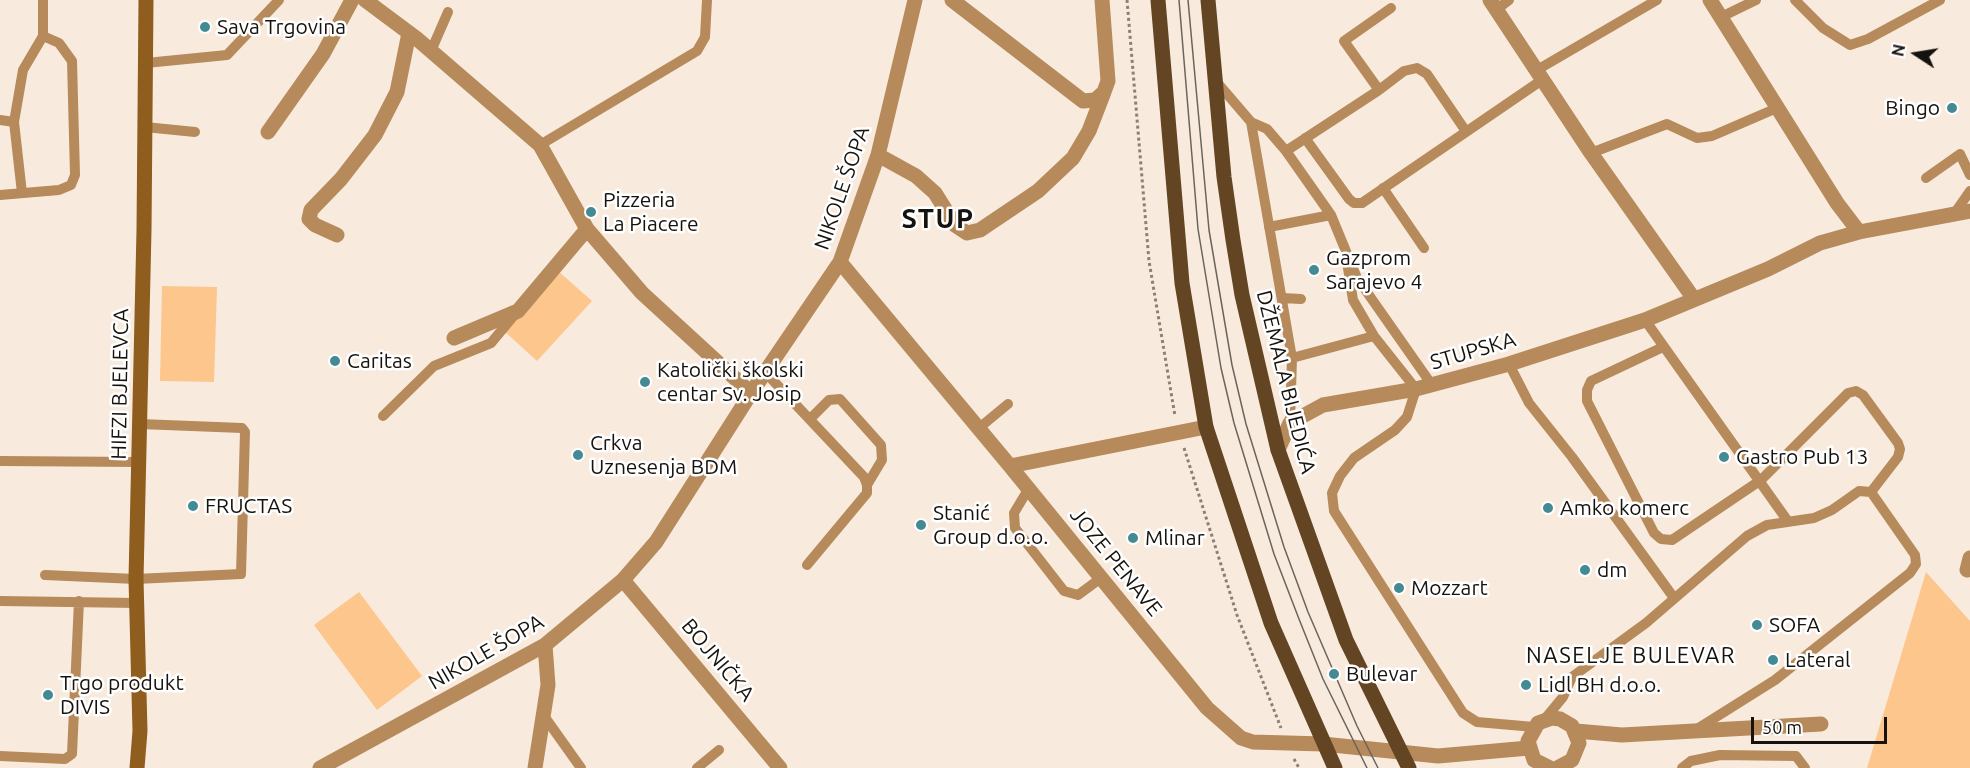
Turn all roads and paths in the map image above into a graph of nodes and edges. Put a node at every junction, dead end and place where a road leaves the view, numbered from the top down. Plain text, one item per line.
1 (44, 0) edge
2 (146, 0) edge
3 (279, 0) edge
4 (352, 0) edge
5 (365, 0) edge
6 (707, 0) edge
7 (915, 0) edge
8 (952, 0) edge
9 (1102, 0) edge
10 (1158, 0) edge
11 (1208, 0) edge
12 (1509, 0) edge
13 (1658, 0) edge
14 (1710, 0) edge
15 (1756, 0) edge
16 (1795, 0) edge
17 (1940, 0) edge
18 (1493, 5) edge
19 (1391, 8) dead end
20 (448, 12) dead end
21 (1719, 18) junction
22 (409, 33) junction
23 (43, 36) junction
24 (431, 51) junction
25 (146, 63) junction
26 (1539, 75) junction
27 (1214, 79) junction
28 (1379, 90) junction
29 (1104, 92) junction
30 (1777, 108) junction
31 (0, 120) edge
32 (14, 122) junction
33 (1251, 122) junction
34 (145, 127) junction
35 (1465, 130) junction
36 (195, 132) dead end
37 (268, 132) dead end
38 (1305, 138) junction
39 (540, 145) junction
40 (1286, 151) junction
41 (1965, 151) edge
42 (1591, 153) junction
43 (878, 155) junction
44 (1970, 175) edge
45 (1926, 178) dead end
46 (1383, 188) junction
47 (1970, 191) edge
48 (22, 193) junction
49 (0, 195) edge
50 (1970, 211) edge
51 (1954, 214) junction
52 (1331, 215) junction
53 (1269, 227) junction
54 (587, 229) junction
55 (1859, 231) junction
56 (337, 235) dead end
57 (1424, 248) dead end
58 (1345, 249) junction
59 (840, 262) junction
60 (1282, 298) junction
61 (1301, 299) dead end
62 (1341, 299) dead end
63 (1694, 299) junction
64 (1353, 300) junction
65 (518, 311) junction
66 (1645, 320) junction
67 (1374, 336) junction
68 (454, 338) dead end
69 (1663, 347) junction
70 (1292, 358) junction
71 (1509, 364) junction
72 (765, 372) junction
73 (1432, 385) junction
74 (1416, 389) junction
75 (751, 393) junction
76 (1008, 404) dead end
77 (383, 416) dead end
78 (810, 419) junction
79 (140, 423) junction
80 (1290, 423) junction
81 (979, 428) junction
82 (1206, 428) junction
83 (1278, 450) junction
84 (0, 461) edge
85 (139, 462) junction
86 (1010, 466) junction
87 (1761, 480) junction
88 (867, 485) junction
89 (1029, 488) junction
90 (1871, 492) junction
91 (1787, 520) junction
92 (807, 565) dead end
93 (45, 575) dead end
94 (1101, 578) junction
95 (136, 579) junction
96 (623, 580) junction
97 (1674, 598) junction
98 (0, 601) edge
99 (79, 602) junction
100 (136, 603) junction
101 (545, 645) junction
102 (1563, 697) junction
103 (544, 717) junction
104 (1539, 723) junction
105 (1821, 724) dead end
106 (1572, 727) junction
107 (1697, 729) junction
108 (1622, 735) junction
109 (1323, 744) junction
110 (1529, 748) junction
111 (719, 750) dead end
112 (1401, 754) junction
113 (0, 756) edge
114 (1559, 765) edge
115 (137, 768) edge
116 (320, 768) edge
117 (535, 768) edge
118 (581, 768) edge
119 (697, 768) edge
120 (780, 768) edge
121 (1335, 768) edge
122 (1409, 768) edge
123 (1682, 768) edge
124 (1805, 768) edge

1 - 23 lane
2 - 25 main road, HIFZI BJELEVCA
3 - 25 lane
4 - 37 street
5 - 22 street
6 - 39 lane
7 - 43 street, NIKOLE ŠOPA
8 - 29 street
9 - 29 street
10 - 82 main road
11 - 27 main road, DŽEMALA BIJEDIĆA
12 - 18 lane
13 - 26 lane
14 - 21 street
15 - 21 lane
16 - 17 lane
18 - 26 street
19 - 28 lane
20 - 24 lane
21 - 30 street
22 - 24 street
22 - 56 street
23 - 32 lane
23 - 48 lane
24 - 39 street
25 - 34 main road, HIFZI BJELEVCA
26 - 35 lane
26 - 42 street
27 - 33 lane
27 - 83 main road, DŽEMALA BIJEDIĆA
28 - 35 lane
28 - 38 lane
29 - 43 street
30 - 42 lane
30 - 55 street
31 - 32 lane
32 - 48 lane
33 - 40 lane
33 - 53 lane
34 - 36 lane
34 - 79 main road, HIFZI BJELEVCA
35 - 46 lane
38 - 40 lane
38 - 46 lane
39 - 54 street
40 - 52 lane
41 - 44 lane
41 - 45 lane
42 - 63 street
43 - 59 street, NIKOLE ŠOPA
46 - 57 lane
47 - 51 lane
48 - 49 lane
50 - 51 street, STUPSKA
51 - 55 street, STUPSKA
52 - 53 lane
52 - 58 lane
53 - 60 lane
54 - 65 street
54 - 75 street
55 - 63 street, STUPSKA
58 - 64 lane
58 - 73 lane
59 - 72 street, NIKOLE ŠOPA
59 - 81 street, JOZE PENAVE
60 - 61 lane
60 - 70 lane
62 - 64 lane
63 - 66 street, STUPSKA
64 - 67 lane
65 - 68 street
65 - 77 lane
66 - 69 lane
66 - 71 street, STUPSKA
67 - 70 lane
67 - 74 lane
69 - 87 lane
69 - 87 lane
70 - 80 lane
71 - 73 street, STUPSKA
71 - 97 lane
72 - 75 street, NIKOLE ŠOPA
72 - 78 lane
73 - 74 street, STUPSKA
74 - 80 street, STUPSKA
74 - 104 lane
75 - 96 street, NIKOLE ŠOPA
76 - 81 lane
78 - 88 lane
78 - 88 lane
79 - 85 main road, HIFZI BJELEVCA
79 - 95 lane
80 - 83 street
81 - 86 street, JOZE PENAVE
82 - 86 street
82 - 109 main road
83 - 112 main road, DŽEMALA BIJEDIĆA
84 - 85 lane
85 - 95 main road, HIFZI BJELEVCA
86 - 89 street, JOZE PENAVE
87 - 90 lane
87 - 91 lane
88 - 92 lane
89 - 94 street, JOZE PENAVE
89 - 94 lane
90 - 91 lane
90 - 107 lane
91 - 97 lane
93 - 95 lane
94 - 109 street, JOZE PENAVE
95 - 100 main road, HIFZI BJELEVCA
96 - 101 street, NIKOLE ŠOPA
96 - 120 street, BOJNIČKA
97 - 102 lane
98 - 99 lane
99 - 100 lane
99 - 113 lane
100 - 115 main road, HIFZI BJELEVCA
101 - 103 street
101 - 116 street, NIKOLE ŠOPA
102 - 104 lane
102 - 106 lane
103 - 117 street
103 - 118 lane
104 - 106 street
104 - 110 street
105 - 107 street
106 - 108 street
106 - 114 street
107 - 108 street
108 - 114 street
109 - 112 street
109 - 121 main road
110 - 112 street
110 - 114 street
111 - 119 lane
112 - 122 main road, DŽEMALA BIJEDIĆA
123 - 124 lane

